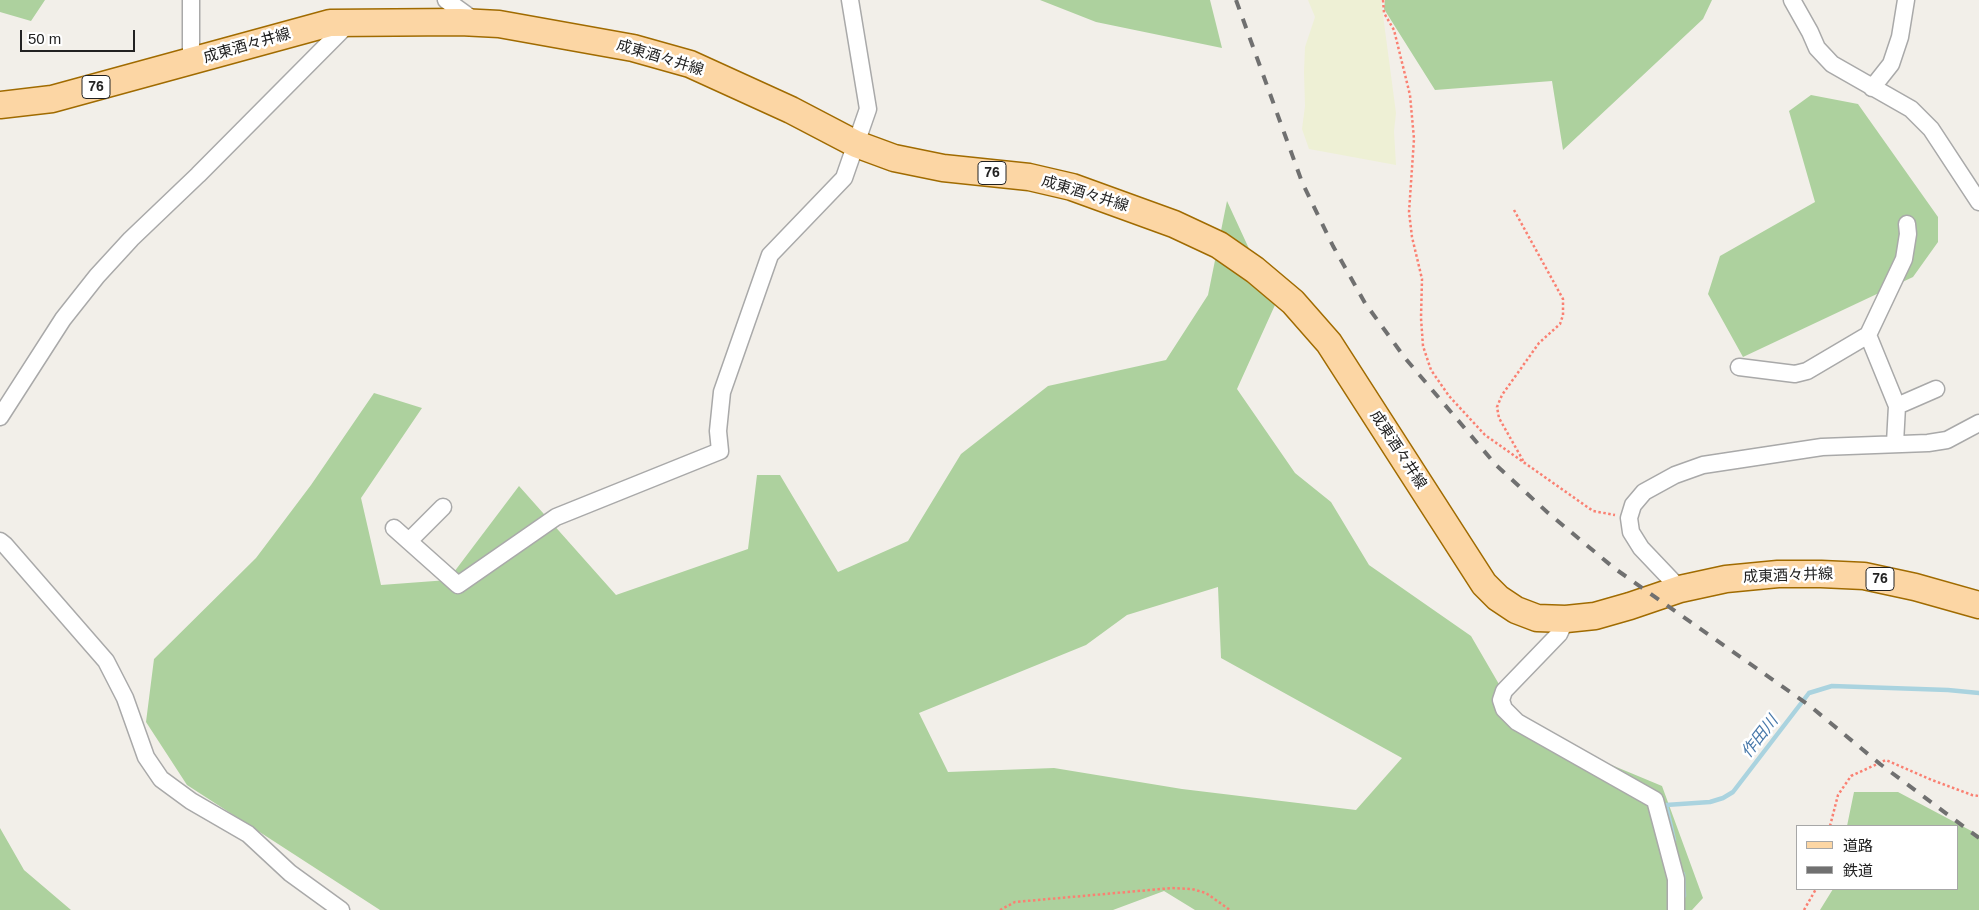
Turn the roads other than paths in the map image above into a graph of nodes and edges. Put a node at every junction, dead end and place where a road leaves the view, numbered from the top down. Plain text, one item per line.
1 (191, 0) edge
2 (446, 0) edge
3 (850, 0) edge
4 (1792, 0) edge
5 (1906, 0) edge
6 (350, 22) junction
7 (477, 23) junction
8 (191, 62) junction
9 (1872, 88) junction
10 (0, 105) edge
11 (856, 144) junction
12 (1979, 202) edge
13 (1906, 224) dead end
14 (1868, 335) junction
15 (1739, 367) dead end
16 (1936, 389) dead end
17 (1897, 406) junction
18 (0, 417) edge
19 (1979, 423) edge
20 (1895, 443) junction
21 (443, 507) dead end
22 (394, 528) dead end
23 (0, 541) edge
24 (409, 541) junction
25 (1680, 588) junction
26 (1979, 605) edge
27 (1566, 619) junction
28 (341, 910) edge
29 (1676, 910) edge

1 - 8 street
2 - 7 street
3 - 11 street
4 - 9 street
5 - 9 street
6 - 7 main road, 成東酒々井線 / 76
6 - 8 main road, 成東酒々井線 / 76
6 - 18 street
7 - 11 main road, 成東酒々井線 / 76
8 - 10 main road, 成東酒々井線 / 76
9 - 12 street
11 - 24 street
11 - 27 main road, 成東酒々井線 / 76
13 - 14 street
14 - 15 street
14 - 17 street
16 - 17 street
17 - 20 street
19 - 20 street
20 - 25 street
21 - 24 street
22 - 24 street
23 - 28 street
25 - 26 main road, 成東酒々井線 / 76
25 - 27 main road, 成東酒々井線 / 76
27 - 29 street

